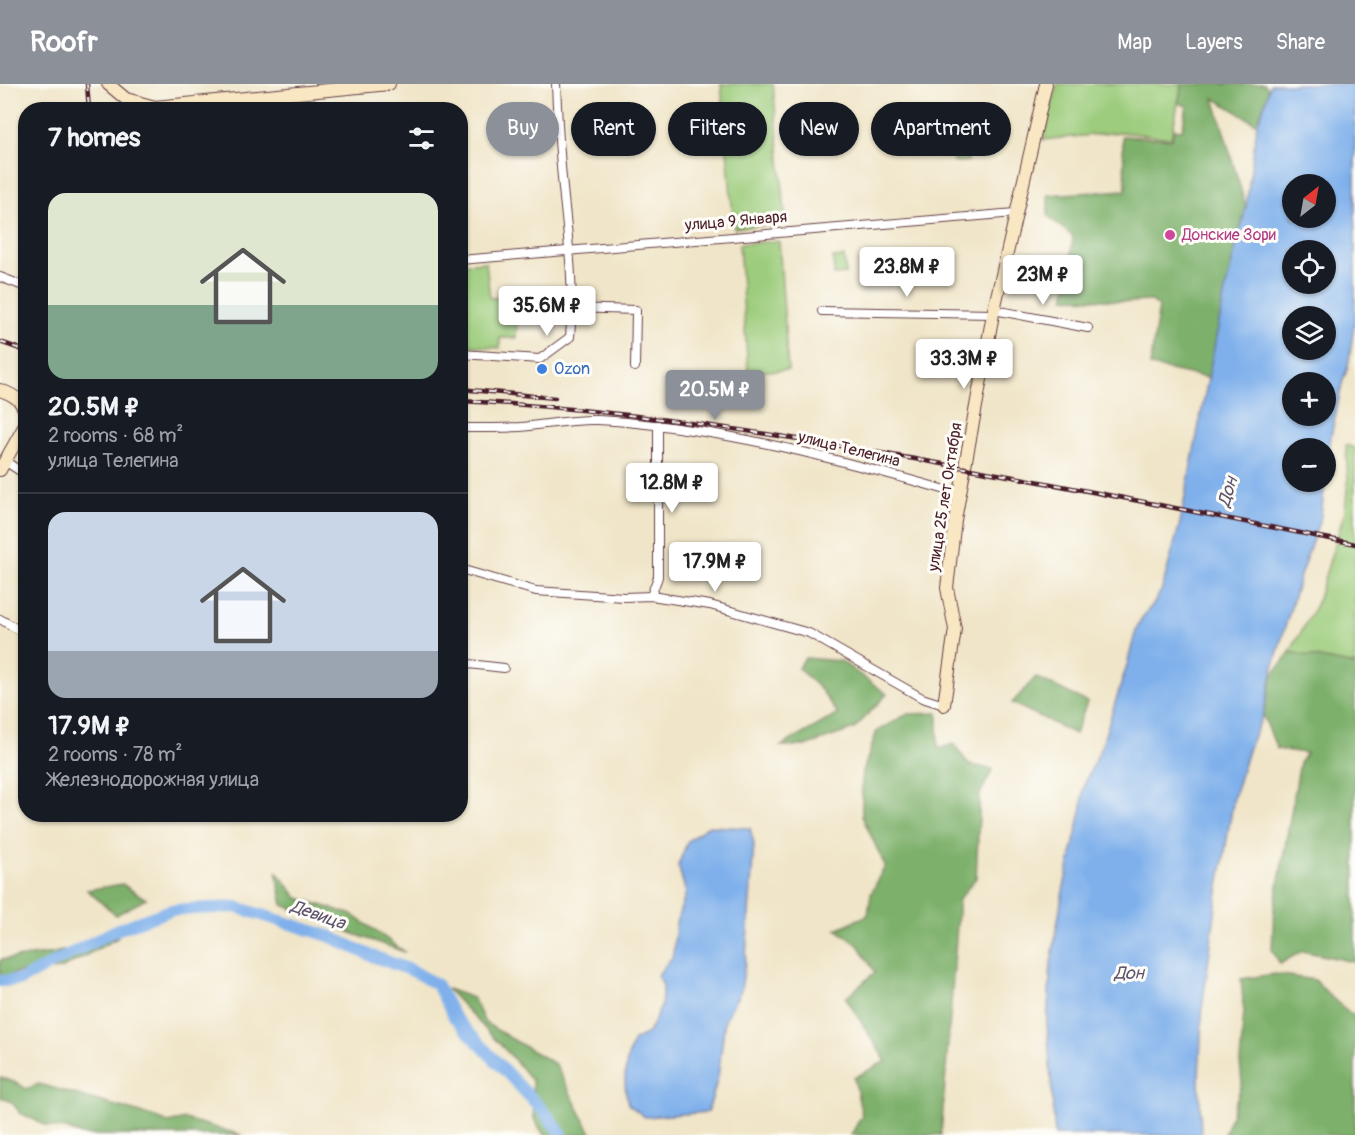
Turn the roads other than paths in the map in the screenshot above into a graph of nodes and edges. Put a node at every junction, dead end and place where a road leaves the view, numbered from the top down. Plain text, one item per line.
1 (108, 84) edge
2 (389, 84) edge
3 (556, 84) edge
4 (1046, 84) edge
5 (136, 102) edge
6 (205, 102) edge
7 (1014, 213) junction
8 (570, 252) junction
9 (468, 259) edge
10 (0, 277) edge
11 (18, 284) edge
12 (572, 308) junction
13 (822, 311) dead end
14 (993, 312) junction
15 (1088, 327) dead end
16 (468, 354) edge
17 (635, 367) dead end
18 (0, 390) edge
19 (18, 400) edge
20 (658, 425) junction
21 (468, 428) edge
22 (18, 438) edge
23 (2, 466) edge
24 (18, 472) edge
25 (960, 494) junction
26 (468, 571) edge
27 (651, 596) junction
28 (0, 619) edge
29 (18, 629) edge
30 (468, 664) edge
31 (504, 668) dead end
32 (944, 705) joint

1 - 5 street
2 - 6 street
3 - 8 street
4 - 7 street, улица 25 лет Октября
7 - 8 street, улица 9 Января
7 - 14 street, улица 25 лет Октября
8 - 9 street, улица 9 Января
8 - 12 street
10 - 11 street
12 - 16 street
12 - 17 street
13 - 14 street
14 - 15 street
14 - 25 street, улица 25 лет Октября
18 - 19 street
20 - 21 street, улица Телегина
20 - 25 street, улица Телегина
20 - 27 street
22 - 23 street
23 - 24 street
25 - 32 street, улица 25 лет Октября
26 - 27 street
27 - 32 street
28 - 29 street
30 - 31 street

